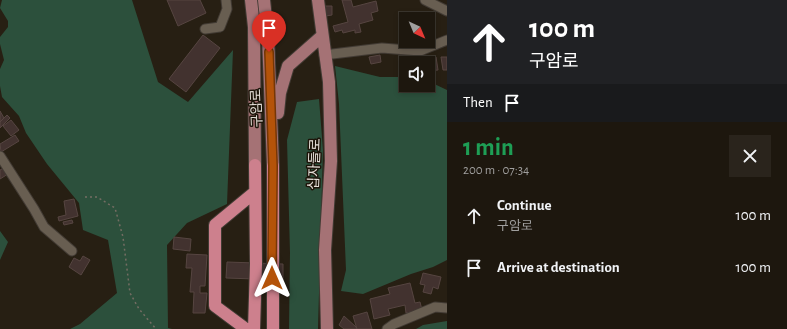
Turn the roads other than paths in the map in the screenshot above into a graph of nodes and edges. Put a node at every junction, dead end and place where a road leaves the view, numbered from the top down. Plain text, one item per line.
1 (226, 0) edge
2 (251, 0) edge
3 (264, 0) edge
4 (318, 0) edge
5 (425, 0) edge
6 (447, 11) edge
7 (205, 29) dead end
8 (322, 36) junction
9 (447, 40) edge
10 (324, 55) junction
11 (0, 156) edge
12 (254, 165) joint
13 (273, 166) junction
14 (255, 192) junction
15 (72, 251) dead end
16 (447, 308) edge
17 (246, 329) edge
18 (254, 329) edge
19 (273, 329) edge
20 (327, 329) edge
21 (387, 329) edge

1 - 7 street
2 - 12 main road, 구암로
3 - 13 main road, 구암로
4 - 8 main road, 십자들로
5 - 6 street
8 - 10 main road, 십자들로
8 - 13 main road
9 - 10 street
10 - 20 main road, 십자들로
11 - 15 street
12 - 14 highway
13 - 19 highway
14 - 17 highway
14 - 18 highway
16 - 21 street

